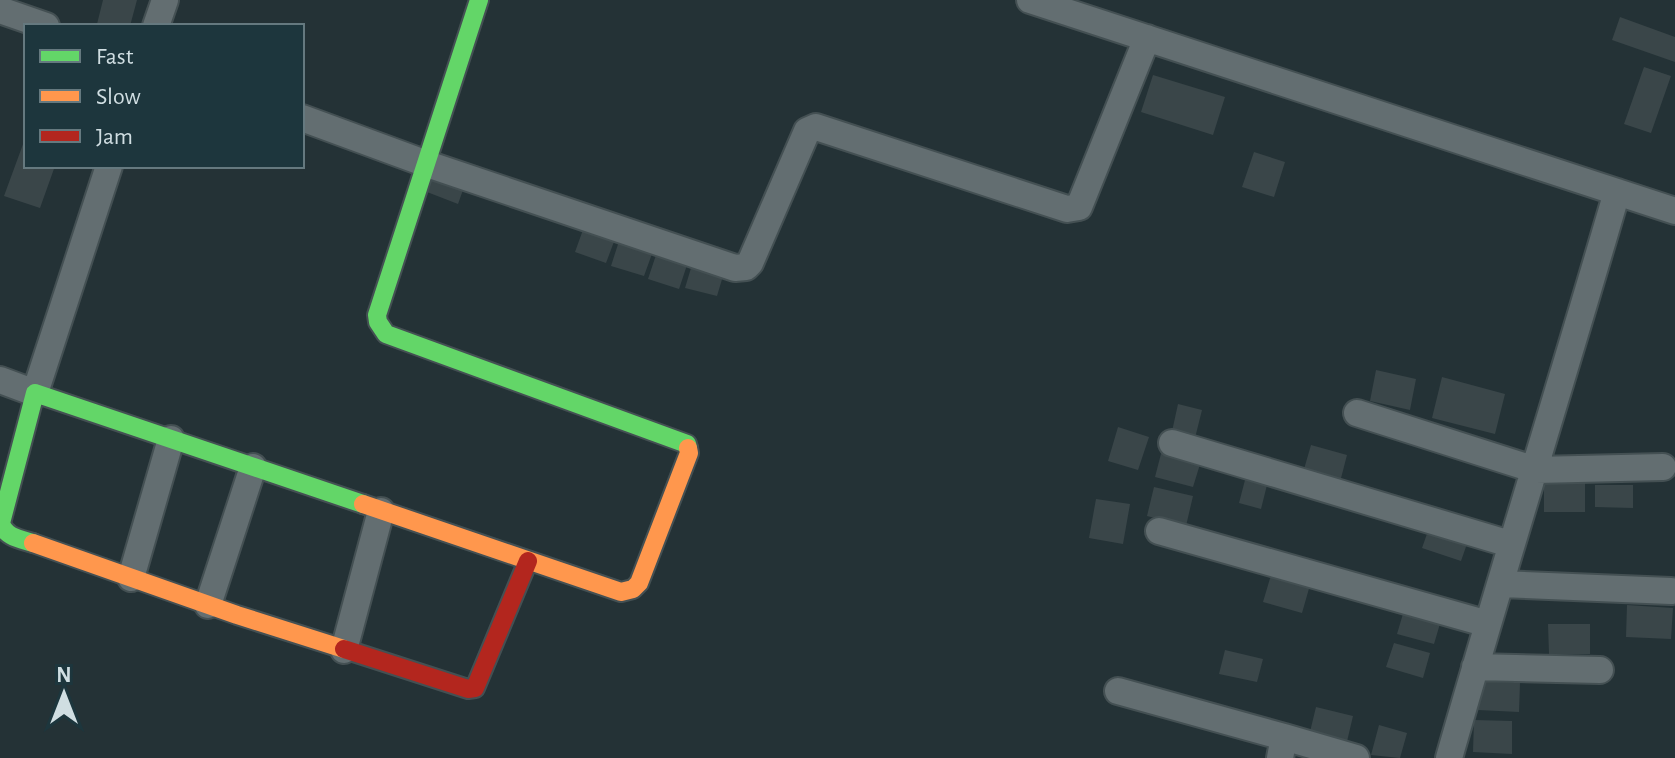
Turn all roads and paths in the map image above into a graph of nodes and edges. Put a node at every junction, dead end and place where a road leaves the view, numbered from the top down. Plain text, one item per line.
1 (165, 0) edge
2 (479, 0) edge
3 (1030, 0) edge
4 (0, 10) edge
5 (40, 24) edge
6 (157, 24) edge
7 (1147, 38) junction
8 (304, 119) edge
9 (427, 164) junction
10 (108, 168) edge
11 (1617, 192) junction
12 (1675, 211) edge
13 (0, 380) edge
14 (35, 393) junction
15 (1357, 413) dead end
16 (171, 439) junction
17 (1172, 443) dead end
18 (253, 467) junction
19 (1663, 467) dead end
20 (1536, 470) junction
21 (381, 511) junction
22 (1159, 531) dead end
23 (1510, 544) junction
24 (528, 561) junction
25 (131, 578) junction
26 (1501, 584) junction
27 (1671, 591) dead end
28 (208, 605) junction
29 (1488, 624) junction
30 (344, 650) junction
31 (1475, 667) junction
32 (1600, 670) dead end
33 (1118, 691) dead end
34 (1282, 748) edge
35 (1356, 758) edge
36 (1449, 758) edge

1 - 6 street
2 - 9 street
3 - 7 street
4 - 5 street
7 - 9 street
7 - 11 street
8 - 9 street
9 - 24 street
10 - 14 street
11 - 12 street
11 - 20 street
13 - 14 street
14 - 16 street
14 - 25 street
15 - 20 street
16 - 18 street
16 - 25 street
17 - 23 street
18 - 21 street
18 - 28 street
19 - 20 street
20 - 23 street
21 - 24 street
21 - 30 street
22 - 29 street
23 - 26 street
24 - 30 street
25 - 28 street
26 - 27 street
26 - 29 street
28 - 30 street
29 - 31 street
31 - 32 street
31 - 36 street
33 - 34 street
34 - 35 street

